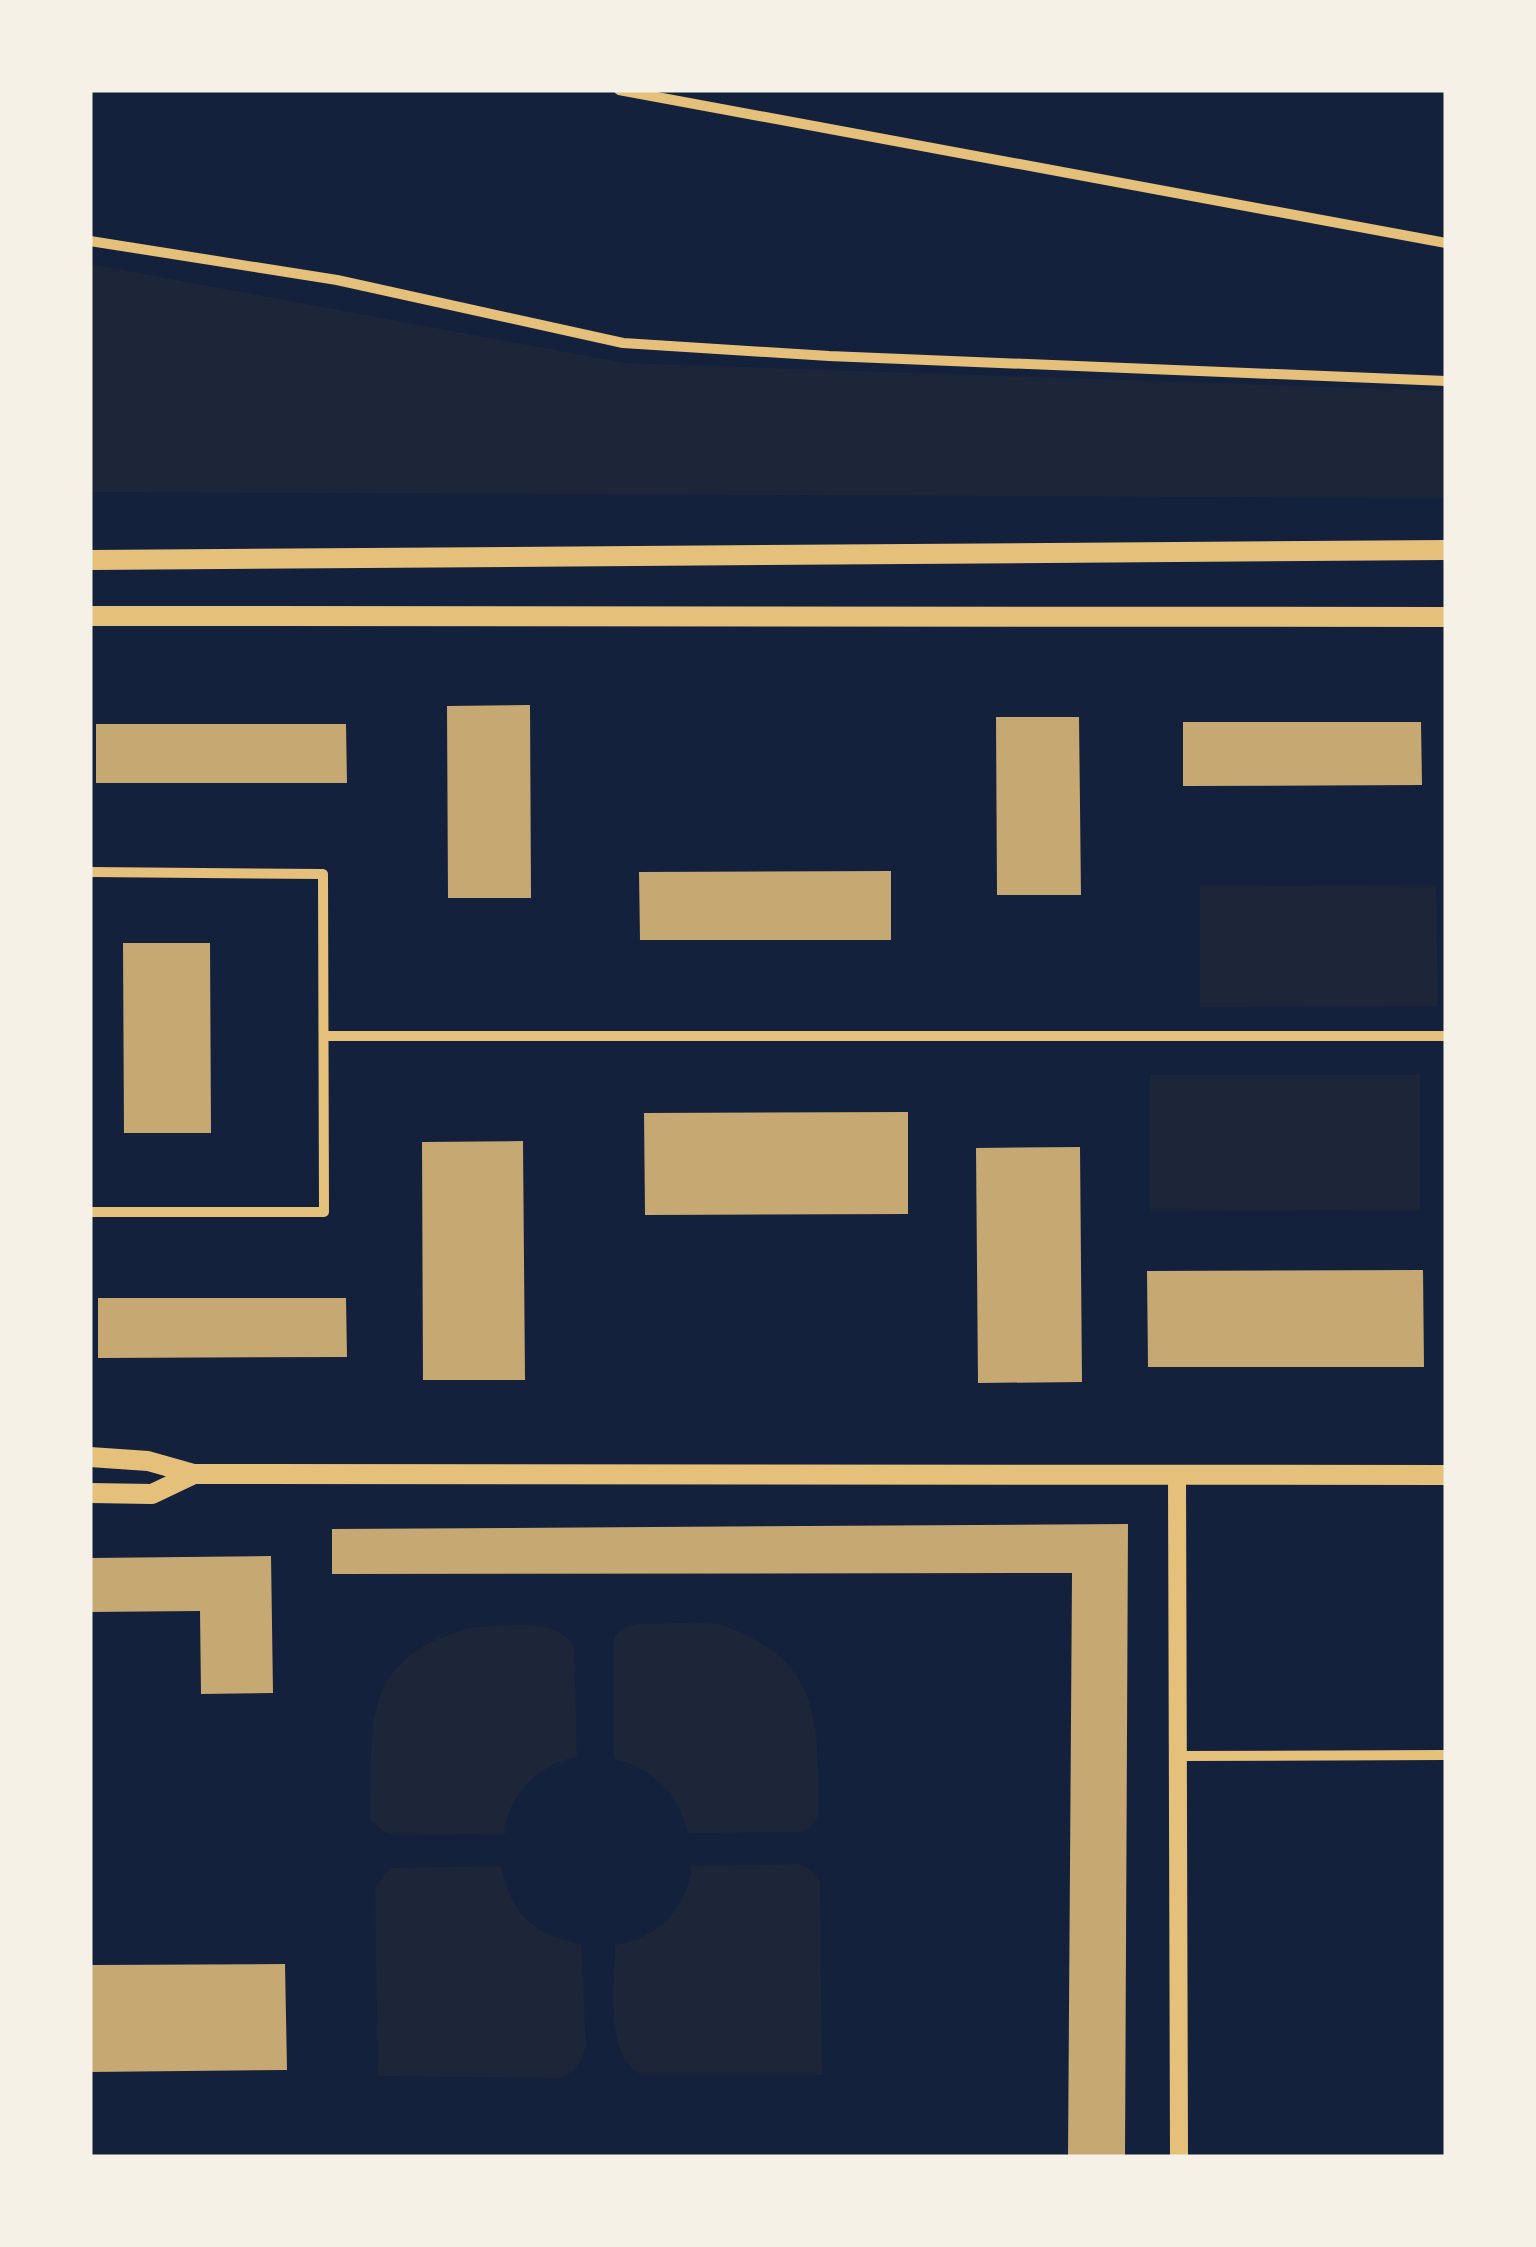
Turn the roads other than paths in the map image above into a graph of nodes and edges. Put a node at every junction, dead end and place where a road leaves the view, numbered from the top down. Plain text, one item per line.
1 (619, 90) edge
2 (90, 241) edge
3 (1446, 243) edge
4 (1446, 381) edge
5 (1446, 550) edge
6 (90, 560) edge
7 (90, 616) edge
8 (1446, 617) edge
9 (90, 872) edge
10 (324, 1036) junction
11 (1446, 1036) edge
12 (90, 1212) edge
13 (90, 1457) edge
14 (194, 1474) junction
15 (1177, 1475) junction
16 (1446, 1476) edge
17 (90, 1493) edge
18 (1446, 1755) edge
19 (1178, 1756) junction
20 (1179, 2157) edge

1 - 3 street
2 - 4 street
5 - 6 main road
7 - 8 main road
9 - 10 street
10 - 11 street
10 - 12 street
13 - 14 main road
14 - 15 main road
14 - 17 main road
15 - 16 main road
15 - 19 street
18 - 19 street
19 - 20 street

